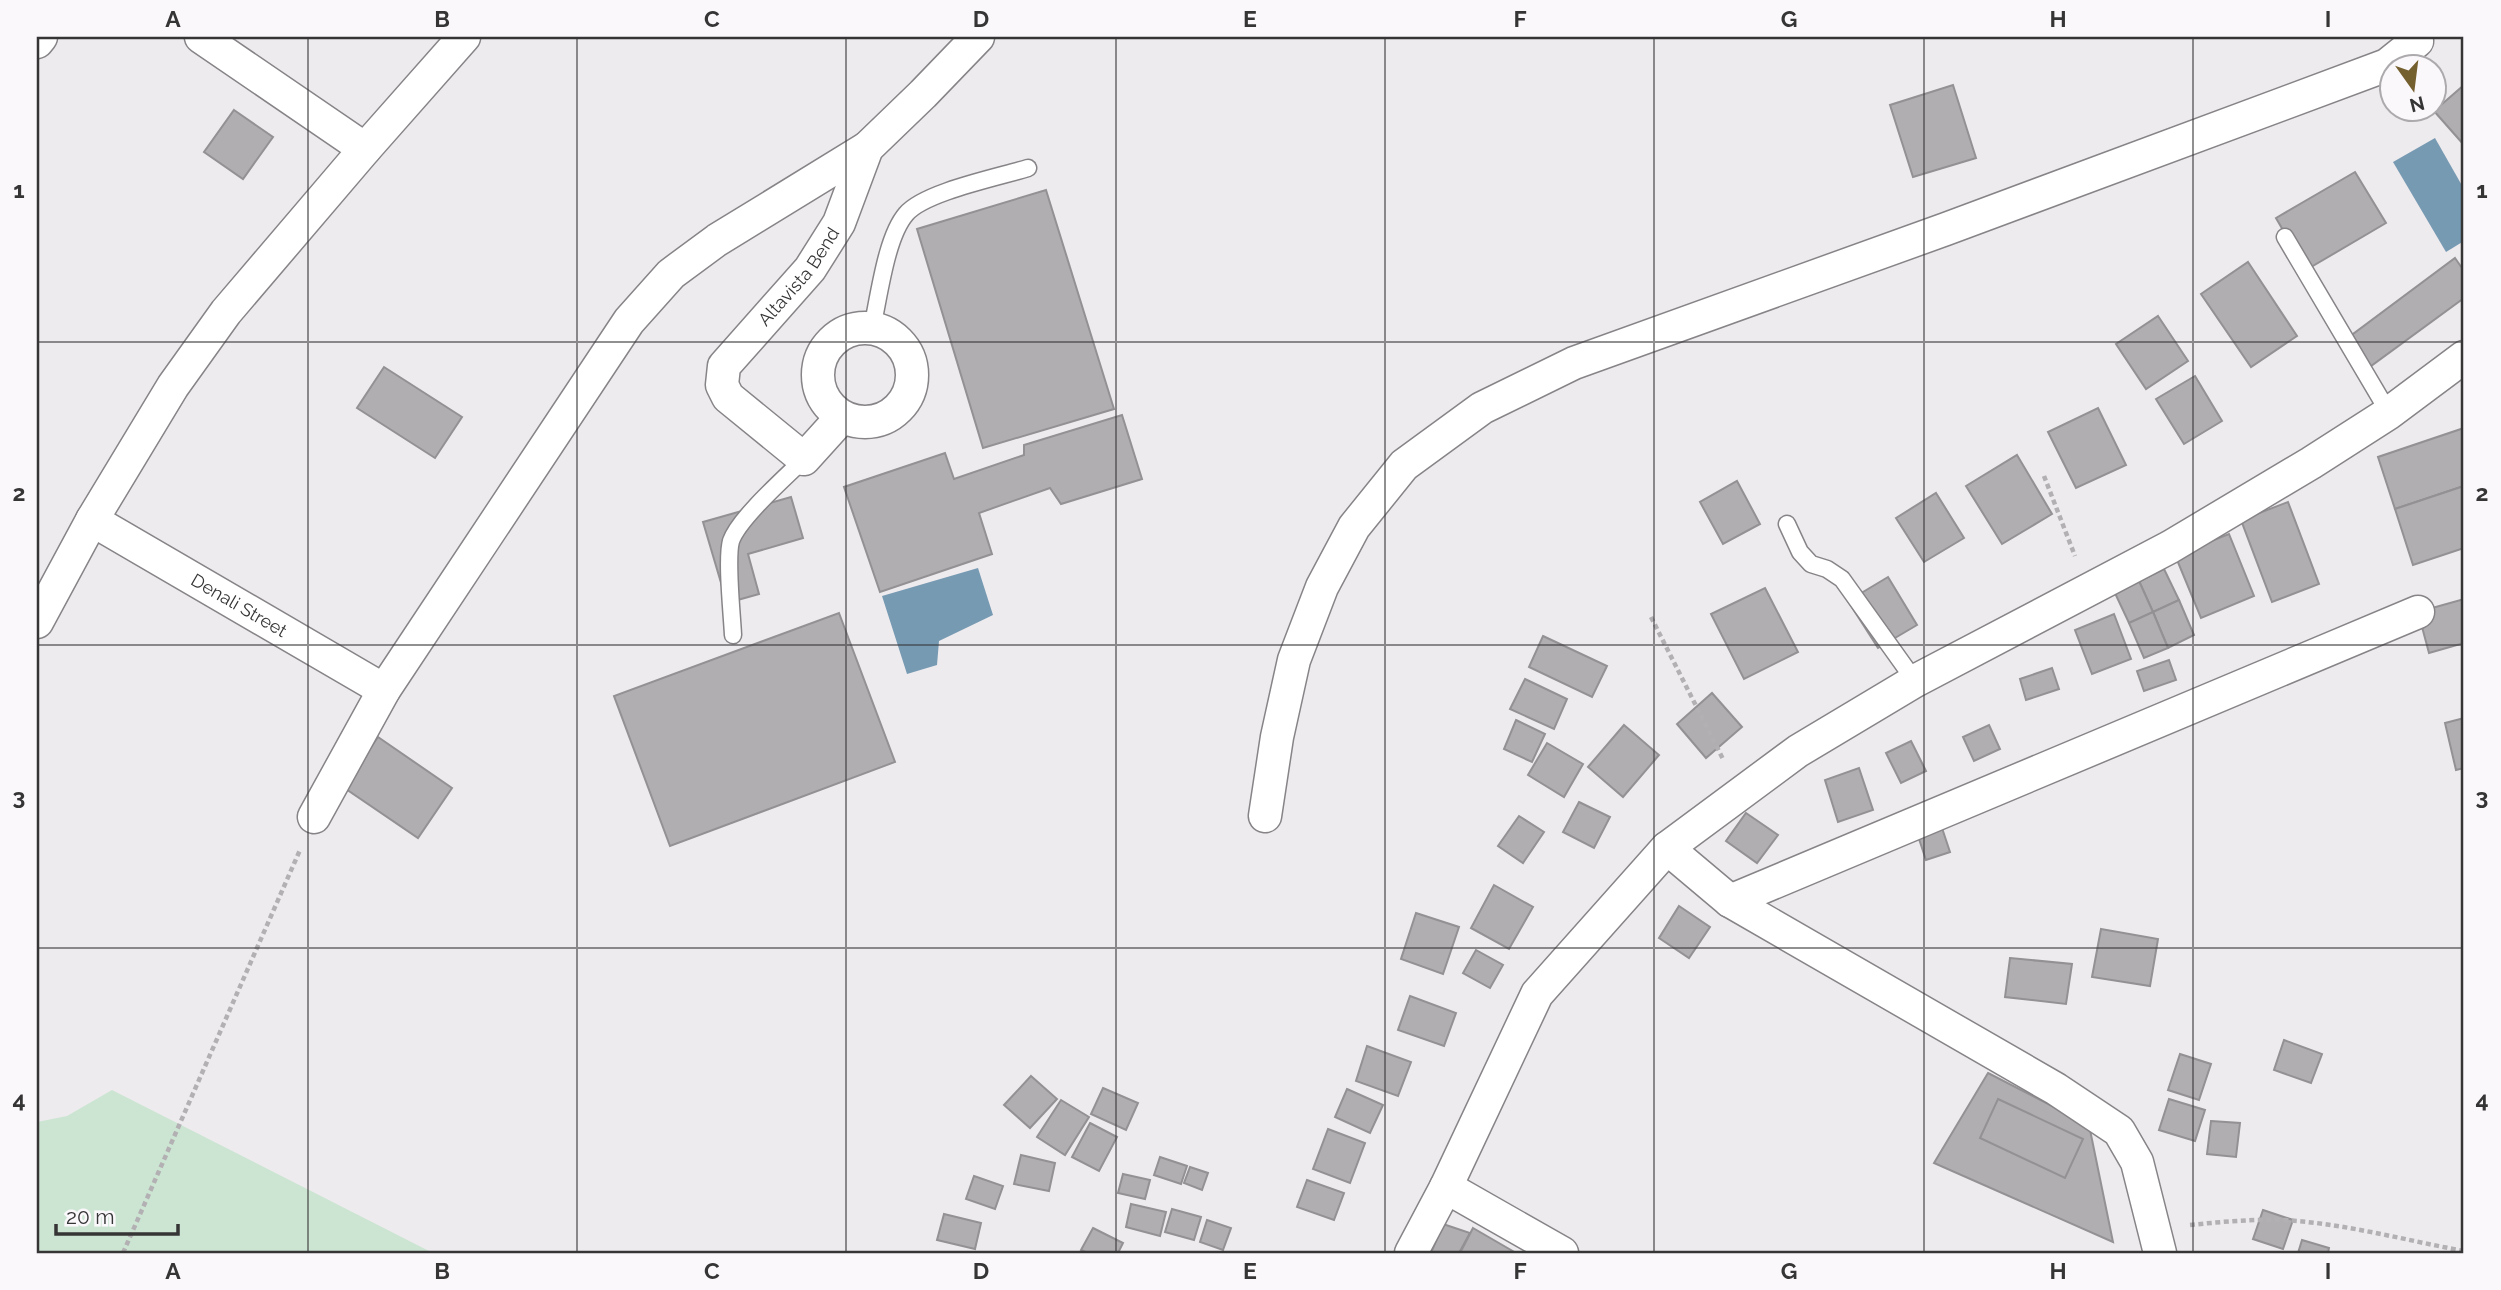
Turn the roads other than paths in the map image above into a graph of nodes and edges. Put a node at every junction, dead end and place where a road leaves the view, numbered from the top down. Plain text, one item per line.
1 (41, 37) edge
2 (201, 37) edge
3 (464, 37) edge
4 (978, 37) edge
5 (2416, 37) edge
6 (37, 42) edge
7 (867, 148) junction
8 (365, 149) junction
9 (1028, 168) dead end
10 (2285, 237) dead end
11 (872, 328) junction
12 (2464, 357) edge
13 (2389, 412) junction
14 (842, 417) junction
15 (804, 459) junction
16 (92, 520) junction
17 (1787, 524) dead end
18 (2418, 612) dead end
19 (37, 622) edge
20 (733, 635) dead end
21 (1915, 681) junction
22 (384, 690) junction
23 (1265, 816) dead end
24 (314, 817) road end
25 (1667, 848) junction
26 (1730, 901) junction
27 (1446, 1187) junction
28 (2157, 1241) edge
29 (1411, 1253) edge
30 (1562, 1253) edge

1 - 6 street
2 - 8 street
3 - 8 street
4 - 7 street, Altavista Bend
5 - 23 street
7 - 15 street, Altavista Bend
7 - 22 street
8 - 16 street
9 - 11 lane
10 - 13 lane
11 - 14 street
11 - 14 street
12 - 13 street
13 - 21 street
14 - 15 street
15 - 20 lane
16 - 19 street
16 - 22 street, Denali Street
17 - 21 lane
18 - 26 street
21 - 25 street
22 - 24 street
25 - 26 street
25 - 27 street
26 - 28 street
27 - 29 street
27 - 30 street

